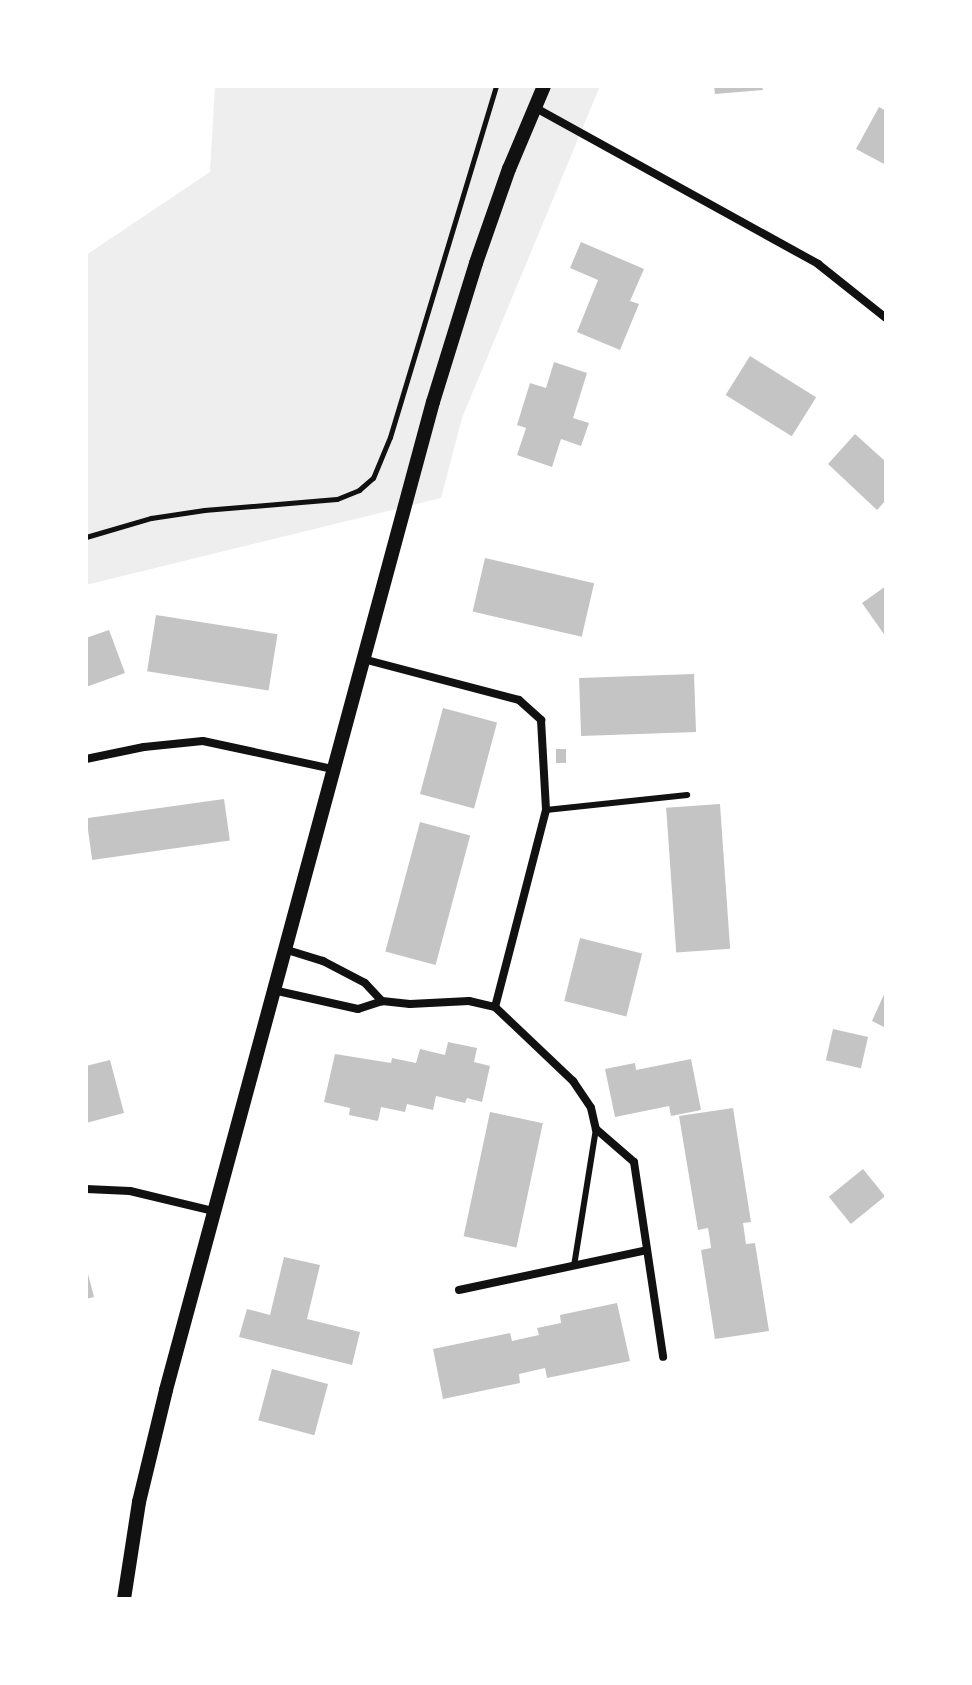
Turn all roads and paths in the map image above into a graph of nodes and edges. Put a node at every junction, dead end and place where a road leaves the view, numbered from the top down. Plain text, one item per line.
1 (496, 86) edge
2 (544, 86) edge
3 (534, 107) junction
4 (886, 318) edge
5 (86, 537) edge
6 (363, 659) junction
7 (86, 759) edge
8 (333, 769) junction
9 (687, 795) dead end
10 (546, 810) junction
11 (284, 949) junction
12 (273, 990) junction
13 (382, 1001) junction
14 (495, 1007) junction
15 (596, 1129) junction
16 (86, 1189) edge
17 (213, 1211) junction
18 (647, 1250) junction
19 (574, 1266) junction
20 (459, 1290) dead end
21 (663, 1357) dead end
22 (124, 1599) edge

1 - 5 path
2 - 3 street
3 - 4 street
3 - 6 street
6 - 8 street
6 - 10 street
7 - 8 street
8 - 11 street
9 - 10 lane
10 - 14 street
11 - 12 street
11 - 13 street
12 - 13 street
12 - 17 street
13 - 14 street
14 - 15 street
15 - 18 street
15 - 19 lane
16 - 17 street
17 - 22 street
18 - 19 street
18 - 21 street
19 - 20 street

